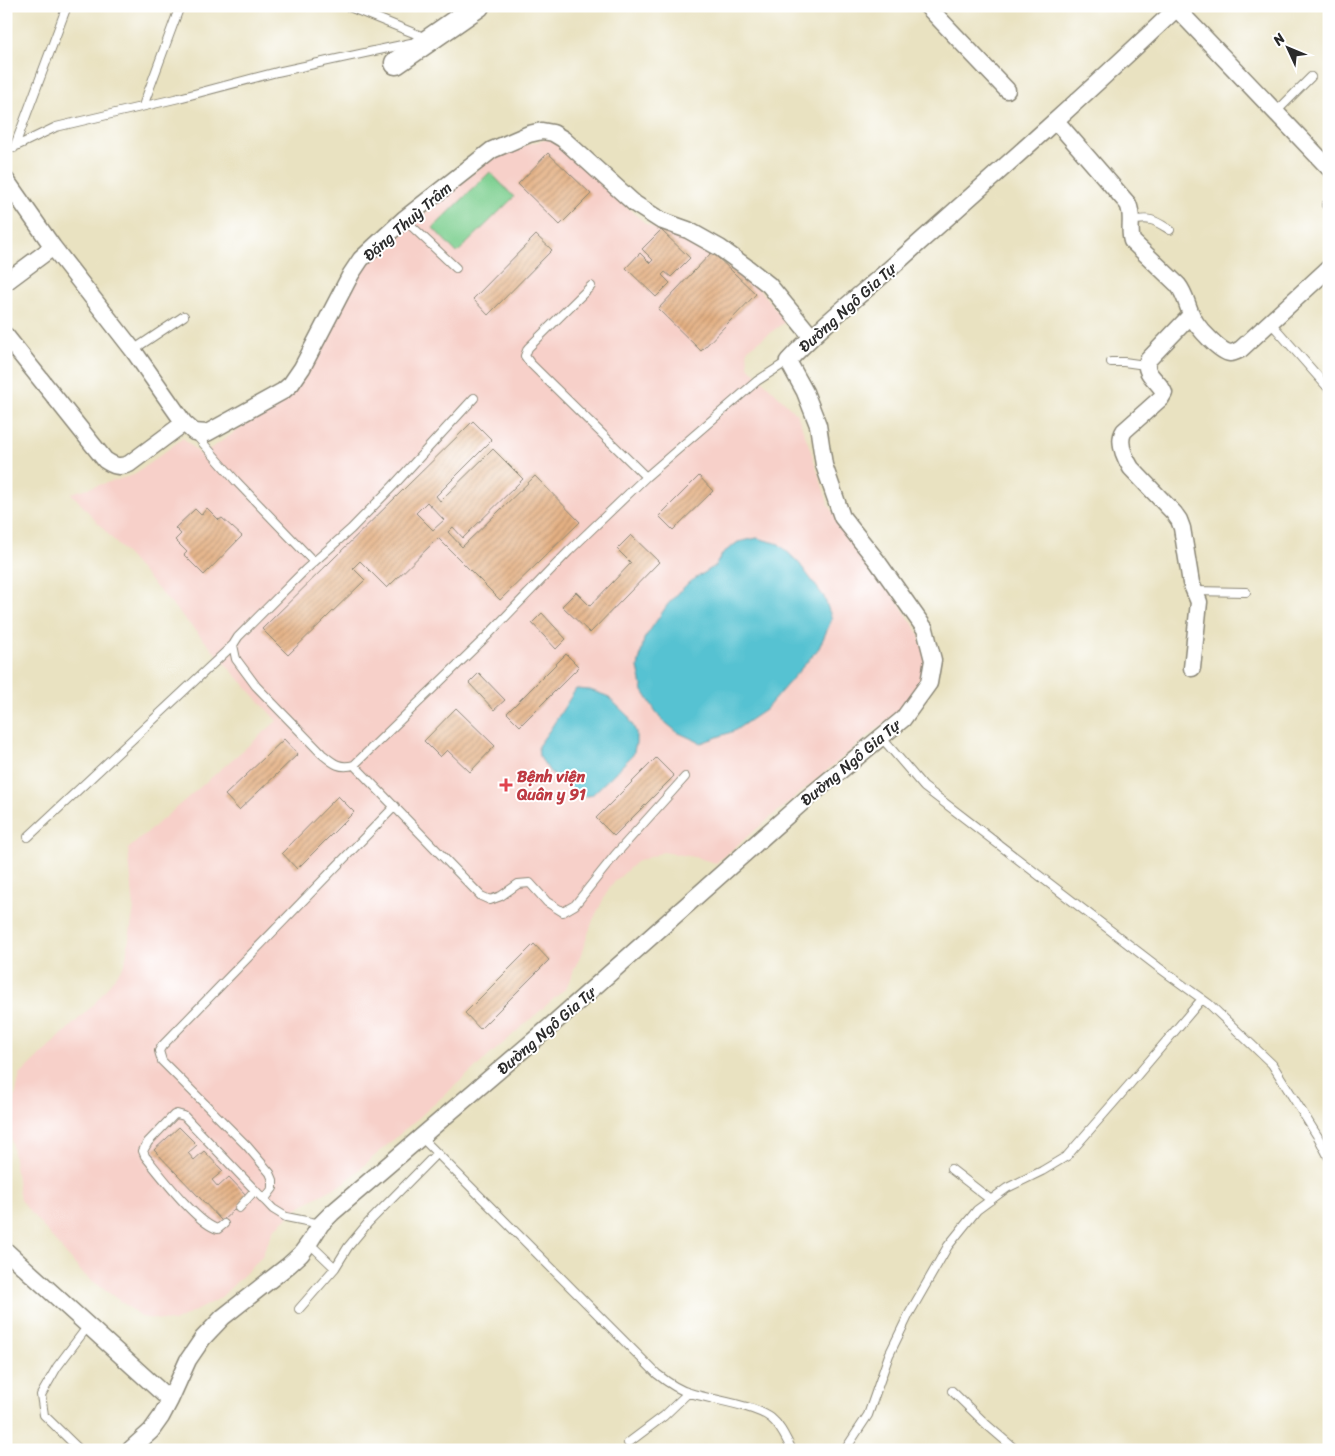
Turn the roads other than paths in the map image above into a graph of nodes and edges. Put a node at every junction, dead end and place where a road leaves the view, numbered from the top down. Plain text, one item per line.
1 (67, 6) edge
2 (180, 6) edge
3 (347, 6) edge
4 (478, 6) edge
5 (928, 6) edge
6 (1178, 8) edge
7 (430, 39) junction
8 (396, 63) dead end
9 (1311, 77) dead end
10 (1007, 90) dead end
11 (143, 106) junction
12 (1276, 112) junction
13 (1056, 121) junction
14 (10, 149) edge
15 (1329, 168) edge
16 (6, 180) edge
17 (404, 219) junction
18 (1131, 221) junction
19 (1170, 230) dead end
20 (53, 247) junction
21 (456, 268) dead end
22 (1329, 268) edge
23 (6, 282) edge
24 (591, 286) dead end
25 (184, 316) dead end
26 (1191, 316) junction
27 (1270, 322) junction
28 (6, 336) edge
29 (811, 336) junction
30 (133, 350) junction
31 (788, 361) junction
32 (1111, 362) dead end
33 (1146, 365) junction
34 (1329, 390) edge
35 (474, 398) dead end
36 (189, 428) junction
37 (646, 477) junction
38 (314, 562) junction
39 (1194, 591) junction
40 (1246, 592) dead end
41 (233, 646) junction
42 (1192, 668) dead end
43 (881, 737) junction
44 (354, 765) junction
45 (685, 777) dead end
46 (395, 806) junction
47 (28, 837) dead end
48 (1202, 999) junction
49 (421, 1138) junction
50 (437, 1153) junction
51 (1329, 1158) edge
52 (951, 1169) dead end
53 (255, 1190) junction
54 (264, 1200) junction
55 (991, 1200) junction
56 (239, 1208) dead end
57 (224, 1224) dead end
58 (321, 1224) junction
59 (309, 1243) junction
60 (6, 1251) edge
61 (335, 1268) junction
62 (300, 1309) dead end
63 (88, 1326) junction
64 (952, 1392) dead end
65 (688, 1393) junction
66 (170, 1400) junction
67 (628, 1443) dead end
68 (80, 1450) edge
69 (130, 1450) edge
70 (792, 1450) edge
71 (845, 1450) edge
72 (1016, 1450) edge

1 - 14 lane
2 - 11 lane
3 - 7 lane
4 - 7 street
5 - 10 street
6 - 12 street
6 - 13 street, Đường Ngô Gia Tự
7 - 8 street
7 - 11 lane
9 - 12 lane
11 - 14 lane
12 - 15 street
13 - 18 street
13 - 29 street, Đường Ngô Gia Tự
16 - 20 street
17 - 21 lane
17 - 29 street, Đặng Thuỳ Trâm
17 - 36 street, Đặng Thuỳ Trâm
18 - 19 lane
18 - 26 street
20 - 23 street
20 - 30 street
22 - 27 street
24 - 37 lane
25 - 30 lane
26 - 27 street
26 - 33 street
27 - 34 lane
28 - 36 street
29 - 31 street, Đường Ngô Gia Tự
30 - 36 street
31 - 37 lane
31 - 43 street, Đường Ngô Gia Tự
32 - 33 lane
33 - 39 street
35 - 38 lane
36 - 38 lane
37 - 44 lane
38 - 41 lane
39 - 40 lane
39 - 42 street
41 - 44 lane
41 - 47 lane
43 - 48 lane
43 - 49 street, Đường Ngô Gia Tự
44 - 46 lane
45 - 46 lane
46 - 54 lane
48 - 51 lane
48 - 55 lane
49 - 50 lane
49 - 58 street, Đường Ngô Gia Tự
50 - 61 lane
50 - 65 lane
52 - 55 lane
53 - 54 lane
53 - 56 lane
53 - 57 lane
54 - 58 lane
55 - 71 lane
58 - 59 street, Đường Ngô Gia Tự
59 - 61 lane
59 - 66 street, Đường Ngô Gia Tự
60 - 63 street
61 - 62 lane
63 - 66 street
63 - 68 lane
64 - 72 lane
65 - 67 lane
65 - 70 lane
66 - 69 street, Đường Ngô Gia Tự

